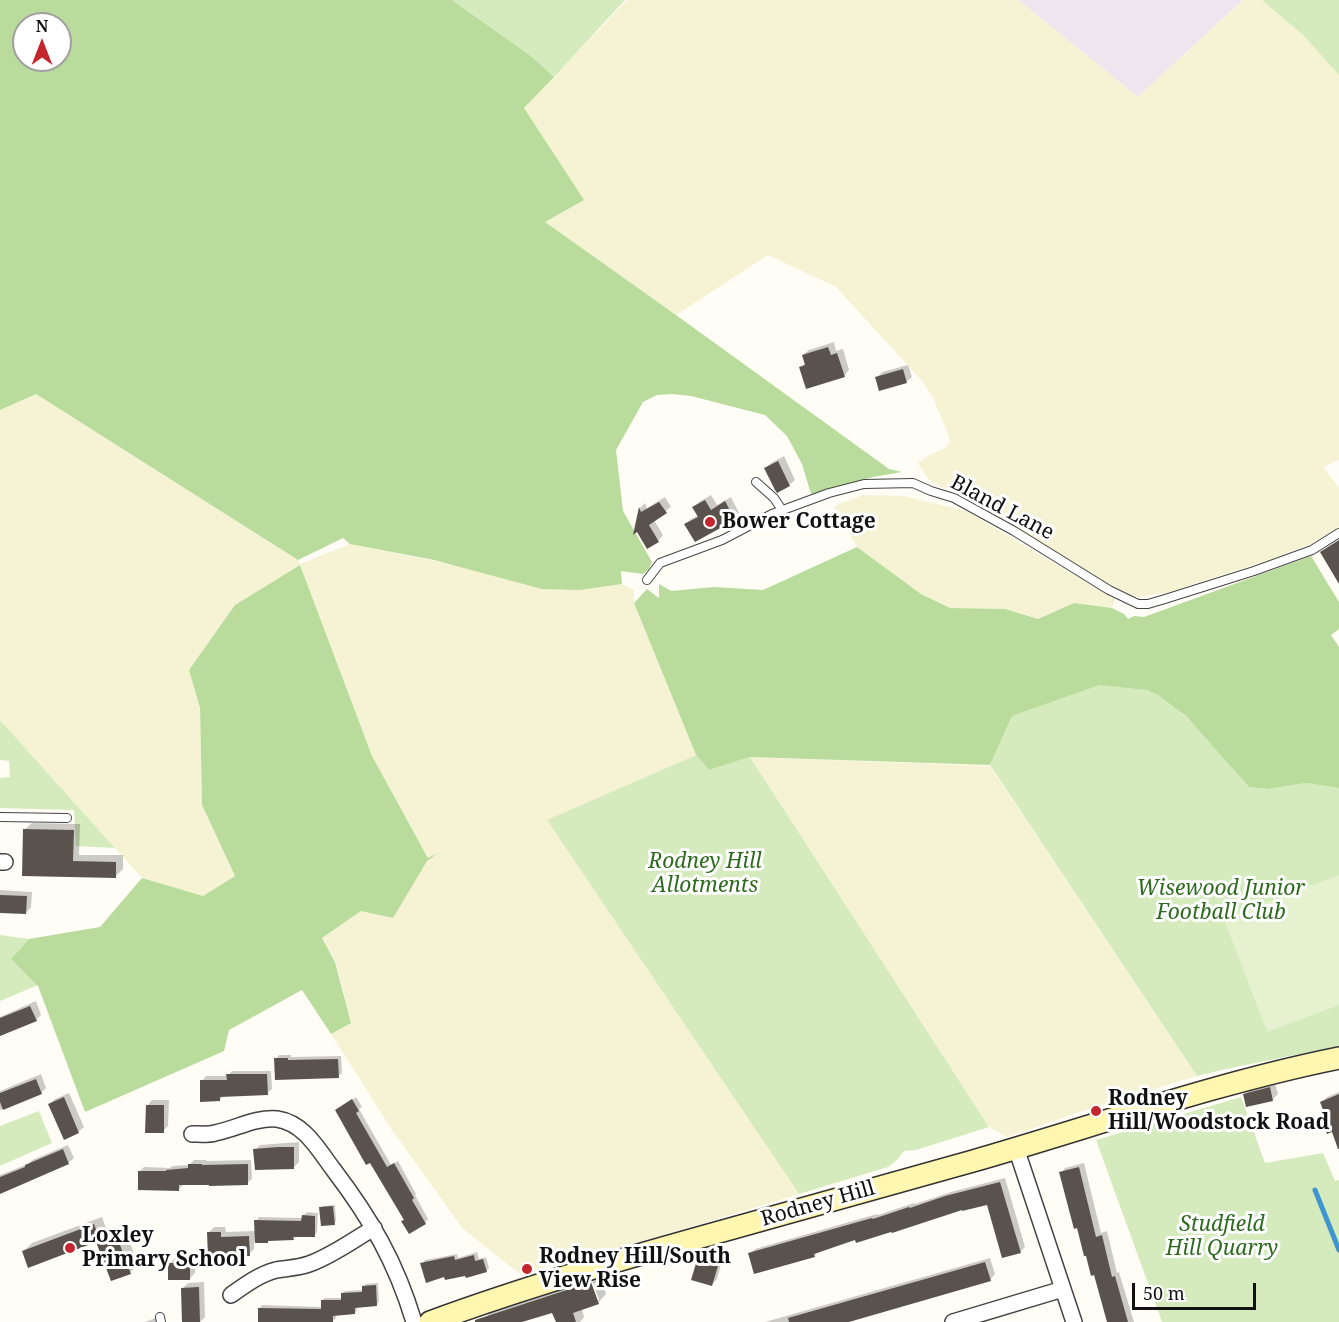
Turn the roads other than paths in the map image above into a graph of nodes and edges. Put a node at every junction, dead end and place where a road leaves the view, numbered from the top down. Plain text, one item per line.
1 (756, 482) dead end
2 (782, 510) junction
3 (1339, 533) edge
4 (647, 580) dead end
5 (0, 817) edge
6 (67, 818) dead end
7 (1339, 1058) edge
8 (192, 1134) dead end
9 (1016, 1148) junction
10 (374, 1228) junction
11 (1063, 1288) junction
12 (231, 1295) dead end
13 (414, 1322) edge
14 (430, 1322) edge
15 (953, 1322) edge
16 (1074, 1322) edge

1 - 2 lane
2 - 3 lane, Bland Lane
2 - 4 lane, Bland Lane
5 - 6 lane
7 - 9 street, Rodney Hill
8 - 10 street
9 - 11 street
9 - 14 street, Rodney Hill
10 - 12 street
10 - 13 street
11 - 15 street
11 - 16 street

